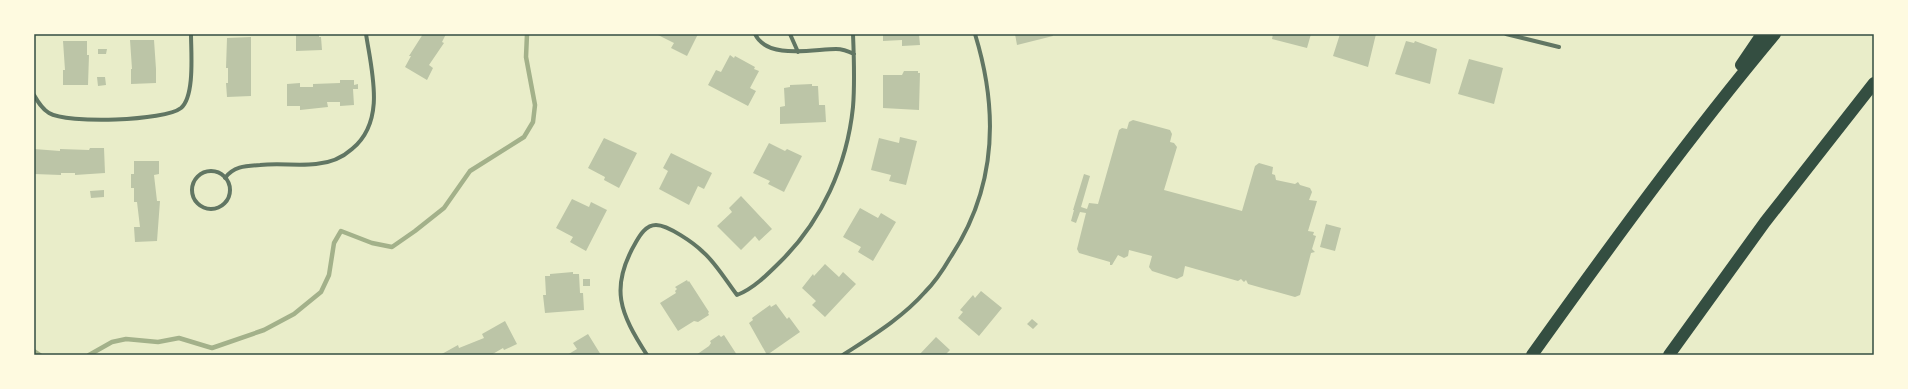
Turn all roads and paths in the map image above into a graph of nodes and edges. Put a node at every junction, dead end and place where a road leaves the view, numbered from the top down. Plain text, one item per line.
1 (191, 34) edge
2 (366, 34) edge
3 (755, 34) edge
4 (790, 34) edge
5 (853, 34) edge
6 (974, 34) edge
7 (1506, 34) edge
8 (1762, 34) edge
9 (1775, 34) edge
10 (1559, 47) dead end
11 (798, 52) junction
12 (854, 54) junction
13 (1874, 82) edge
14 (34, 95) edge
15 (1693, 136) junction
16 (225, 178) junction
17 (647, 355) edge
18 (843, 355) edge
19 (1532, 355) edge
20 (1669, 355) edge

1 - 14 street
2 - 16 street
3 - 11 street
4 - 11 street
5 - 12 street
6 - 18 street
7 - 10 street
8 - 15 highway
9 - 15 highway
11 - 12 street
12 - 17 street
13 - 20 highway
15 - 19 highway
16 - 16 street

